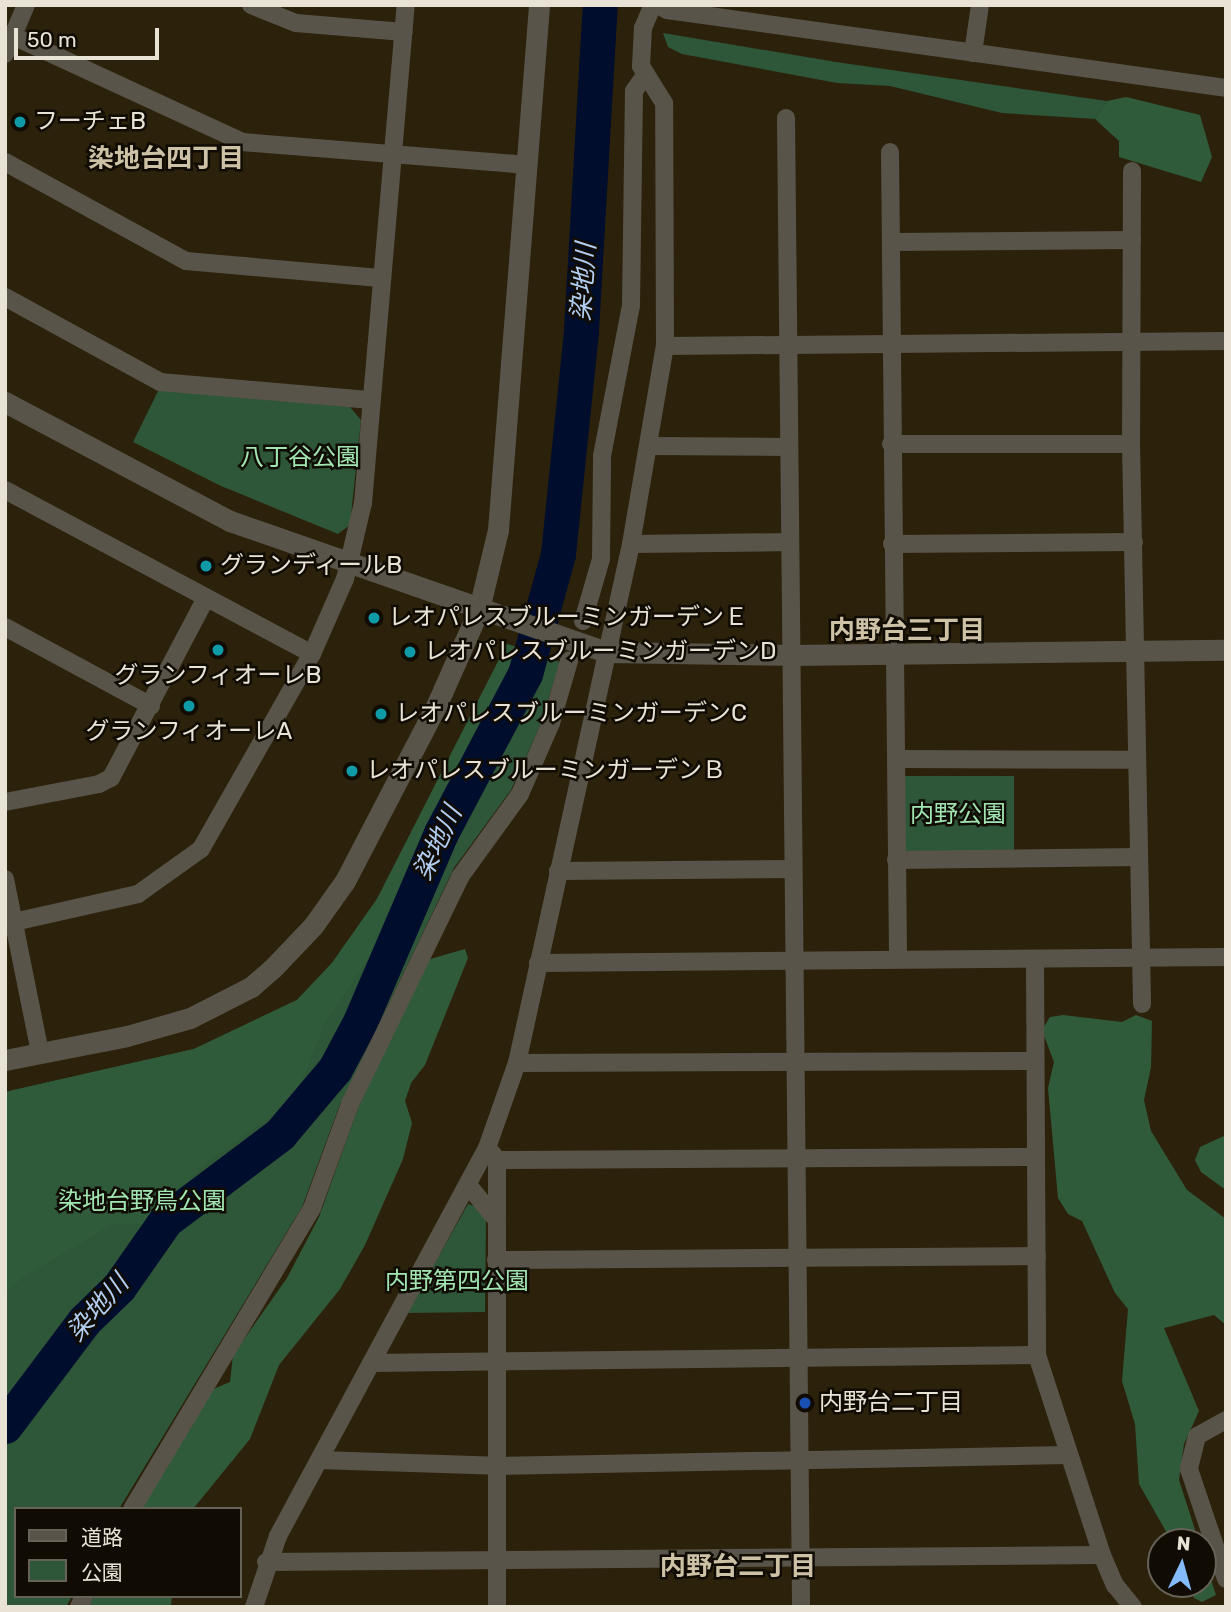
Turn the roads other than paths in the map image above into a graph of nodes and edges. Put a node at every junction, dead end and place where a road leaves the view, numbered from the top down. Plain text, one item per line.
1 (26, 5) edge
2 (251, 5) edge
3 (406, 5) edge
4 (539, 5) edge
5 (656, 5) edge
6 (980, 5) edge
7 (404, 32) junction
8 (13, 36) junction
9 (973, 53) junction
10 (5, 54) edge
11 (646, 74) junction
12 (1226, 89) edge
13 (786, 118) dead end
14 (890, 152) dead end
15 (393, 155) junction
16 (5, 162) edge
17 (526, 165) junction
18 (1132, 171) dead end
19 (1132, 240) junction
20 (891, 242) junction
21 (382, 278) junction
22 (5, 297) edge
23 (1132, 340) junction
24 (1226, 341) edge
25 (892, 342) junction
26 (788, 344) junction
27 (665, 346) junction
28 (371, 400) junction
29 (5, 402) edge
30 (891, 444) junction
31 (1131, 444) junction
32 (649, 446) junction
33 (788, 447) junction
34 (5, 489) edge
35 (788, 542) junction
36 (1134, 542) junction
37 (632, 544) junction
38 (892, 544) junction
39 (351, 566) junction
40 (205, 600) junction
41 (480, 609) junction
42 (583, 621) dead end
43 (5, 627) edge
44 (1135, 650) junction
45 (1226, 650) edge
46 (607, 652) junction
47 (312, 654) junction
48 (893, 654) junction
49 (790, 655) junction
50 (569, 661) dead end
51 (151, 706) junction
52 (896, 759) junction
53 (1136, 760) junction
54 (5, 802) edge
55 (1139, 857) junction
56 (897, 860) junction
57 (793, 869) junction
58 (558, 871) junction
59 (5, 879) edge
60 (9, 924) edge
61 (1226, 957) edge
62 (898, 959) junction
63 (1141, 959) junction
64 (1035, 960) junction
65 (794, 961) junction
66 (538, 963) junction
67 (1142, 1004) dead end
68 (40, 1052) junction
69 (5, 1060) edge
70 (1032, 1061) junction
71 (517, 1063) junction
72 (794, 1064) junction
73 (492, 1154) junction
74 (1036, 1157) junction
75 (797, 1158) junction
76 (468, 1185) junction
77 (496, 1219) junction
78 (1037, 1256) junction
79 (496, 1260) junction
80 (797, 1260) junction
81 (1037, 1355) junction
82 (797, 1360) junction
83 (371, 1363) junction
84 (496, 1365) junction
85 (1226, 1420) edge
86 (1067, 1455) junction
87 (319, 1460) junction
88 (797, 1462) junction
89 (496, 1466) junction
90 (133, 1507) edge
91 (1102, 1555) junction
92 (801, 1560) junction
93 (266, 1562) junction
94 (498, 1563) junction
95 (1226, 1578) edge
96 (254, 1607) edge
97 (498, 1607) edge
98 (801, 1607) edge
99 (1133, 1607) edge

1 - 8 street
2 - 7 street
3 - 7 street
4 - 17 street
5 - 9 street
5 - 11 street
6 - 9 street
7 - 15 street
8 - 10 street
8 - 15 street
9 - 12 street
11 - 27 street
11 - 42 street
13 - 26 street
14 - 20 street
15 - 17 street
15 - 21 street
16 - 21 street
17 - 41 street
18 - 19 street
19 - 20 street
19 - 23 street
20 - 25 street
21 - 28 street
22 - 28 street
23 - 24 street
23 - 25 street
23 - 31 street
25 - 26 street
25 - 30 street
26 - 27 street
26 - 33 street
27 - 32 street
28 - 39 street
29 - 39 street
30 - 31 street
30 - 38 street
31 - 36 street
32 - 33 street
32 - 37 street
33 - 35 street
34 - 40 street
35 - 37 street
35 - 49 street
36 - 38 street
36 - 44 street
37 - 46 street
38 - 48 street
39 - 41 street
39 - 47 street
40 - 47 street
40 - 51 street
41 - 46 street
41 - 68 street
43 - 51 street
44 - 45 street
44 - 48 street
44 - 53 street
46 - 49 street
46 - 58 street
47 - 60 street
48 - 49 street
48 - 52 street
49 - 57 street
50 - 90 street
51 - 54 street
52 - 53 street
52 - 56 street
53 - 55 street
55 - 56 street
55 - 63 street
56 - 62 street
57 - 58 street
57 - 65 street
58 - 66 street
59 - 60 street
60 - 68 street
61 - 63 street
62 - 64 street
62 - 65 street
63 - 64 street
63 - 67 street
64 - 70 street
65 - 66 street
65 - 72 street
66 - 71 street
68 - 69 street
70 - 72 street
70 - 74 street
71 - 72 street
71 - 73 street
72 - 75 street
73 - 75 street
73 - 76 street
73 - 77 street
74 - 75 street
74 - 78 street
75 - 80 street
76 - 77 street
76 - 83 street
77 - 79 street
78 - 80 street
78 - 81 street
79 - 80 street
79 - 84 street
80 - 82 street
81 - 82 street
81 - 86 street
82 - 84 street
82 - 88 street
83 - 84 street
83 - 87 street
84 - 89 street
85 - 95 street
86 - 88 street
86 - 91 street
87 - 89 street
87 - 93 street
88 - 89 street
88 - 92 street
89 - 94 street
91 - 92 street
91 - 99 street
92 - 94 street
92 - 98 street
93 - 94 street
93 - 96 street
94 - 97 street

